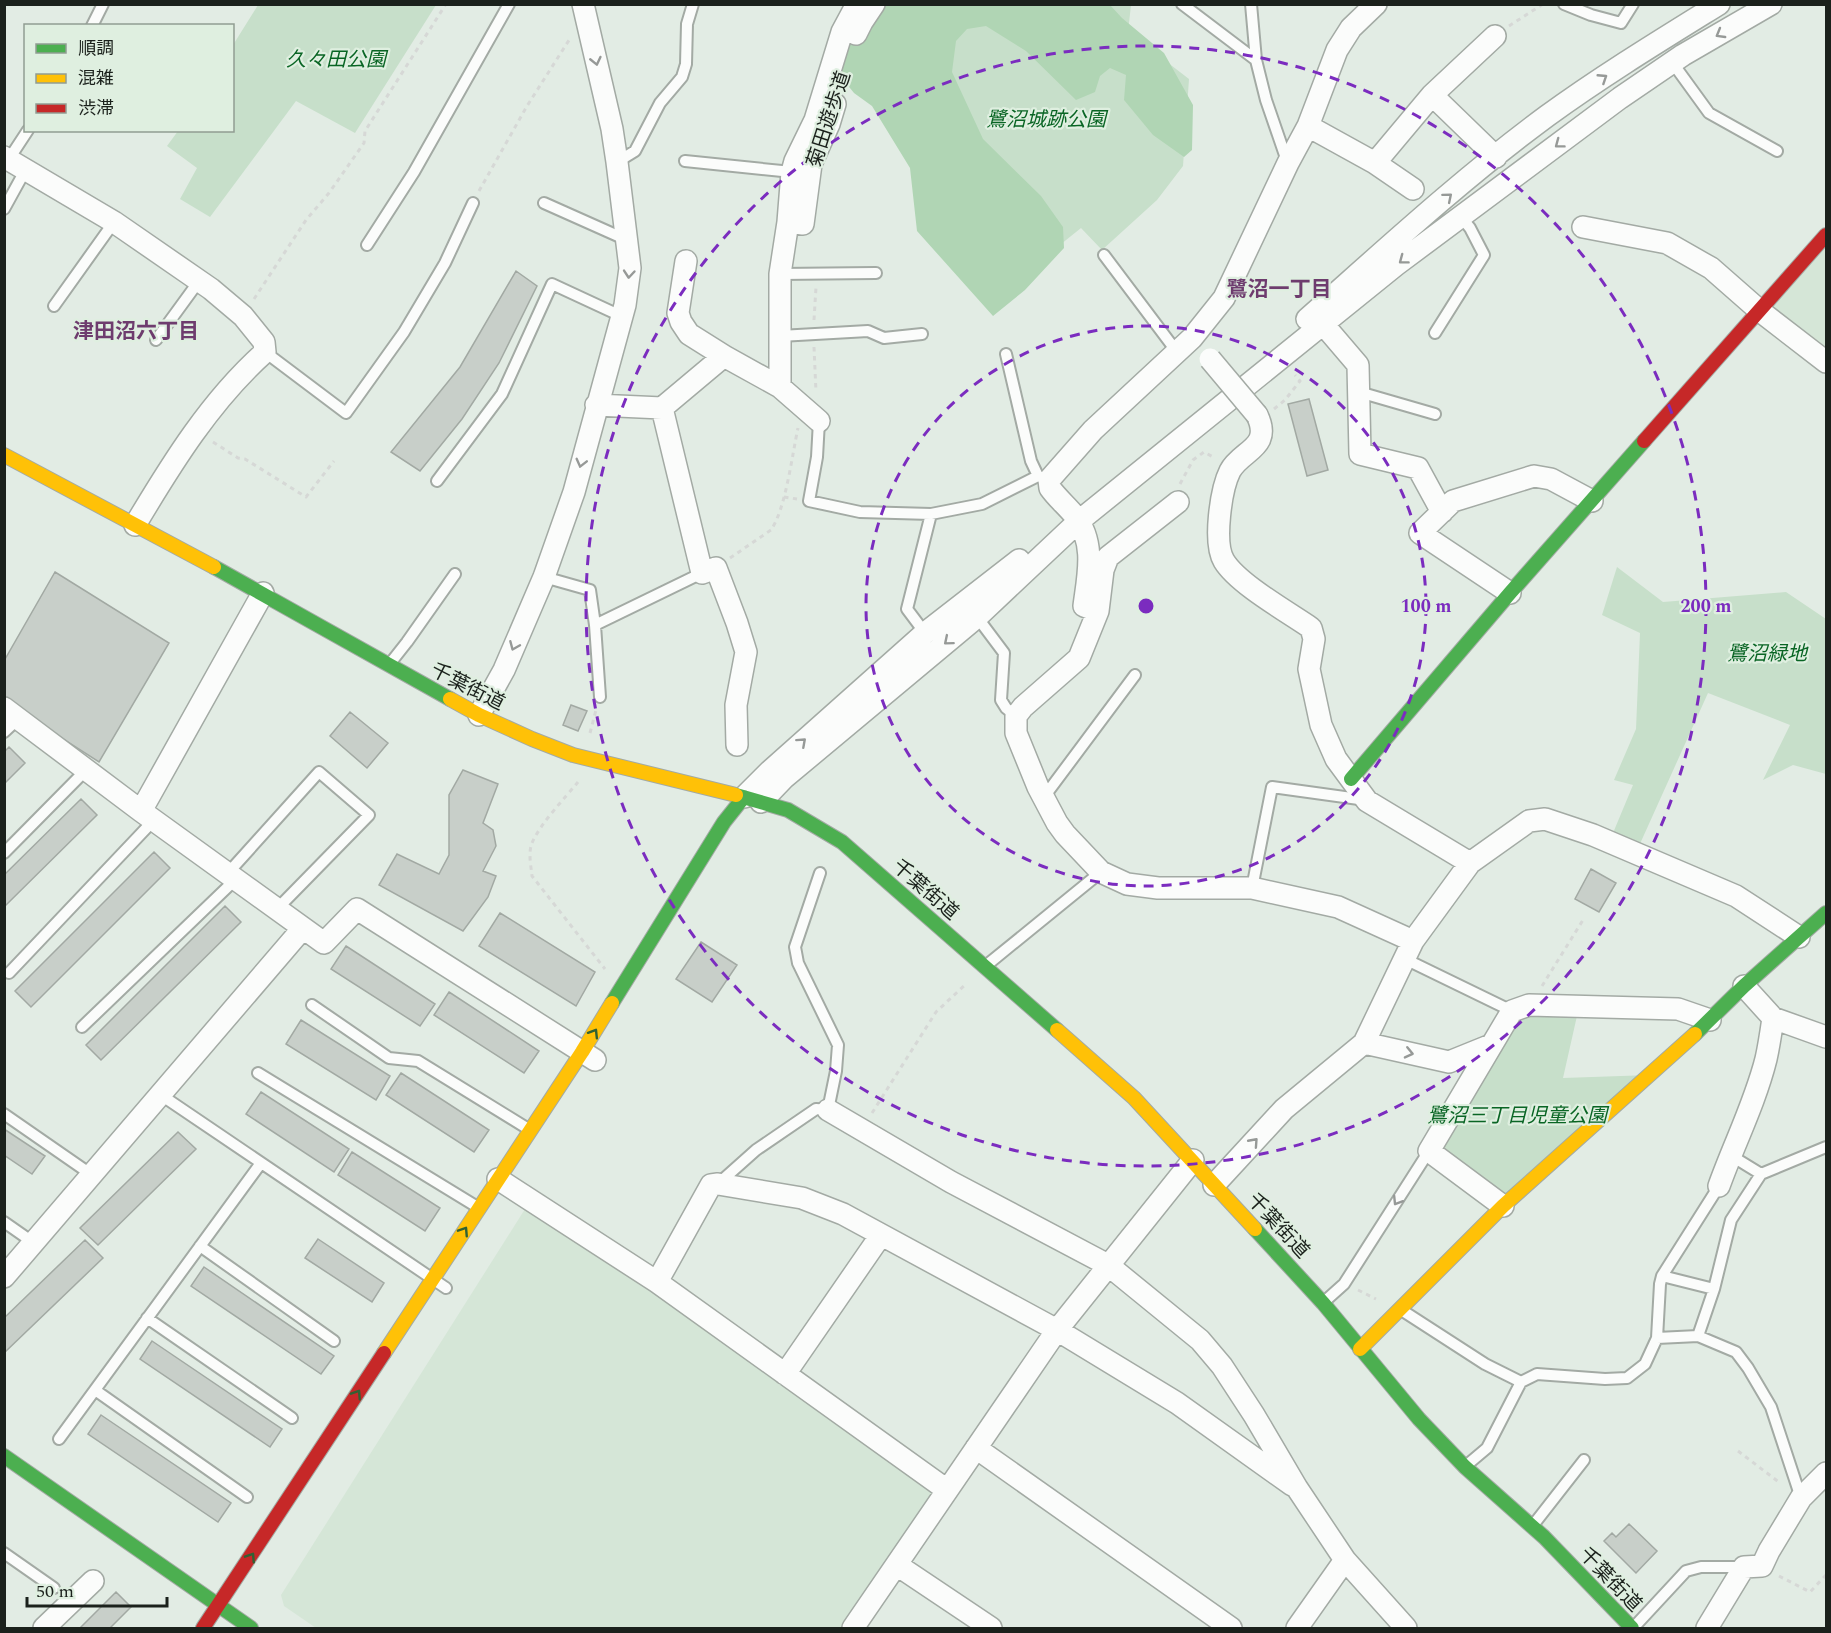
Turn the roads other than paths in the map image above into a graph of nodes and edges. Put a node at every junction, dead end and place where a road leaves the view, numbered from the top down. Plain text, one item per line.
1 (103, 4) edge
2 (509, 4) edge
3 (693, 4) edge
4 (856, 4) edge
5 (874, 4) edge
6 (1182, 4) edge
7 (1251, 4) edge
8 (1376, 4) edge
9 (1564, 4) edge
10 (1633, 4) edge
11 (1719, 4) edge
12 (1771, 4) edge
13 (584, 9) edge
14 (93, 24) edge
15 (1495, 36) road end
16 (1256, 60) junction
17 (1672, 62) junction
18 (1432, 95) junction
19 (1308, 126) junction
20 (27, 132) edge
21 (1777, 151) dead end
22 (1496, 157) junction
23 (685, 161) dead end
24 (13, 162) edge
25 (617, 162) junction
26 (1288, 163) junction
27 (1375, 163) junction
28 (792, 172) junction
29 (1413, 189) dead end
30 (472, 203) road end
31 (544, 203) dead end
32 (4, 208) edge
33 (1461, 217) junction
34 (114, 222) junction
35 (788, 222) junction
36 (1583, 226) dead end
37 (1827, 235) edge
38 (627, 240) junction
39 (367, 245) dead end
40 (1104, 255) dead end
41 (686, 261) dead end
42 (876, 273) dead end
43 (780, 274) junction
44 (200, 280) junction
45 (54, 306) dead end
46 (1760, 311) junction
47 (621, 316) junction
48 (1323, 324) junction
49 (1435, 333) dead end
50 (922, 334) dead end
51 (780, 336) junction
52 (156, 340) dead end
53 (1185, 345) junction
54 (265, 352) junction
55 (1006, 354) dead end
56 (724, 356) junction
57 (1827, 362) edge
58 (780, 387) junction
59 (1359, 392) junction
60 (596, 405) junction
61 (662, 408) junction
62 (1435, 414) dead end
63 (819, 421) joint
64 (4, 455) edge
65 (1044, 478) junction
66 (437, 481) dead end
67 (1592, 501) junction
68 (1179, 502) road end
69 (1442, 512) junction
70 (931, 514) junction
71 (1076, 517) junction
72 (135, 525) junction
73 (709, 571) junction
74 (455, 574) dead end
75 (544, 577) junction
76 (263, 593) junction
77 (1510, 593) junction
78 (1098, 611) junction
79 (977, 617) junction
80 (595, 625) junction
81 (925, 633) junction
82 (388, 665) junction
83 (1135, 675) dead end
84 (600, 698) road end
85 (479, 715) junction
86 (1016, 716) junction
87 (9, 720) edge
88 (737, 745) dead end
89 (87, 770) junction
90 (1351, 779) junction
91 (1044, 797) junction
92 (1367, 801) junction
93 (753, 803) junction
94 (148, 816) junction
95 (4, 853) edge
96 (1470, 863) junction
97 (1101, 872) junction
98 (820, 873) dead end
99 (232, 876) junction
100 (1252, 888) junction
101 (277, 909) junction
102 (1823, 922) edge
103 (303, 928) junction
104 (1799, 937) junction
105 (1409, 950) junction
106 (985, 966) junction
107 (9, 973) dead end
108 (1744, 986) junction
109 (312, 1005) dead end
110 (1520, 1008) junction
111 (1773, 1018) junction
112 (1710, 1020) junction
113 (82, 1027) dead end
114 (1827, 1036) edge
115 (1364, 1043) junction
116 (1491, 1045) junction
117 (592, 1058) junction
118 (258, 1073) dead end
119 (161, 1095) junction
120 (828, 1110) junction
121 (4, 1114) edge
122 (530, 1130) junction
123 (1827, 1147) edge
124 (1428, 1151) junction
125 (1730, 1155) junction
126 (1193, 1160) junction
127 (261, 1162) junction
128 (1761, 1174) junction
129 (92, 1175) junction
130 (718, 1184) junction
131 (508, 1185) junction
132 (1214, 1185) junction
133 (1719, 1186) joint
134 (1503, 1206) junction
135 (479, 1208) junction
136 (4, 1222) edge
137 (881, 1235) junction
138 (34, 1243) junction
139 (200, 1246) junction
140 (1108, 1265) junction
141 (1662, 1276) junction
142 (4, 1277) edge
143 (433, 1278) junction
144 (657, 1282) junction
145 (446, 1288) dead end
146 (1714, 1288) junction
147 (1323, 1303) junction
148 (1400, 1309) junction
149 (147, 1318) junction
150 (1057, 1330) junction
151 (1698, 1336) junction
152 (1657, 1338) junction
153 (334, 1341) dead end
154 (1360, 1349) junction
155 (785, 1374) junction
156 (1521, 1382) junction
157 (95, 1390) junction
158 (292, 1418) dead end
159 (59, 1439) dead end
160 (976, 1448) junction
161 (4, 1456) edge
162 (1584, 1460) dead end
163 (1465, 1467) junction
164 (1827, 1473) edge
165 (1297, 1488) junction
166 (948, 1490) junction
167 (247, 1497) dead end
168 (1801, 1498) junction
169 (1532, 1527) junction
170 (4, 1553) edge
171 (1345, 1560) junction
172 (897, 1565) junction
173 (1753, 1567) junction
174 (93, 1581) dead end
175 (54, 1588) dead end
176 (218, 1606) junction
177 (236, 1611) junction
178 (44, 1629) edge
179 (203, 1629) edge
180 (224, 1629) edge
181 (251, 1629) edge
182 (853, 1629) edge
183 (991, 1629) edge
184 (1231, 1629) edge
185 (1297, 1629) edge
186 (1406, 1629) edge
187 (1632, 1629) edge
188 (1707, 1629) edge

1 - 14 lane
2 - 39 lane
3 - 25 lane
4 - 28 street
5 - 35 street, 菊田遊歩道
6 - 16 lane
7 - 16 lane
8 - 19 street
9 - 10 lane
22 -> 11 street
12 -> 17 street
13 -> 25 street
15 - 18 street
16 - 26 lane
17 - 21 lane
17 -> 33 street
18 - 22 street
18 - 27 street
19 - 26 street
19 - 27 street
20 - 24 lane
71 -> 22 street
23 - 28 lane
24 - 32 lane
24 - 34 street
25 - 38 street
26 - 53 street
27 - 29 street
28 - 35 street
30 - 54 lane
31 - 38 lane
33 -> 48 street
33 - 49 lane
34 - 44 street
34 - 45 lane
35 - 43 street
36 - 46 street
37 - 46 main road
38 -> 47 street
40 - 53 lane
41 - 56 street
42 - 43 lane
43 - 51 street
44 - 52 lane
44 - 54 street
46 - 57 street
46 - 67 main road
47 - 60 street
47 - 66 lane
48 - 59 street
48 - 71 street
50 - 51 lane
51 - 58 street
53 - 65 street
53 - 90 street, bridge
54 - 72 street
55 - 65 lane
56 - 58 street
56 - 61 street
58 - 63 street
59 - 62 lane
59 - 69 street
60 - 61 street
60 -> 75 street
61 - 73 street
63 - 70 lane
64 - 72 main road, 千葉街道
65 - 70 lane
65 - 71 street
67 - 69 street
67 - 77 main road
68 - 78 street
69 - 77 street
70 - 81 lane
71 - 78 street
71 - 79 street
71 - 81 street
72 - 76 main road, 千葉街道
73 - 80 lane
73 - 88 street
74 - 82 lane
75 - 80 lane
75 -> 85 street
76 - 82 main road, 千葉街道
76 - 94 street
77 - 90 main road
78 - 86 street
79 - 86 lane
79 -> 93 street
80 - 84 lane
93 -> 81 street
82 - 85 main road, 千葉街道
83 - 91 lane
85 - 93 main road, 千葉街道
86 - 91 street
87 - 89 street
89 - 94 street
89 - 95 lane
90 - 92 street
91 - 97 street
92 - 96 street
92 - 100 lane
93 - 106 main road, 千葉街道
117 -> 93 main road
94 - 99 street
94 - 107 lane
96 - 104 street
96 - 105 street
97 - 100 street
97 - 106 lane
98 - 120 lane
99 - 101 street
99 - 101 lane
99 - 113 lane
100 - 105 street
101 - 103 street
102 - 104 main road
103 - 117 street
103 - 119 street
104 - 108 main road
105 - 110 lane
105 - 115 street
106 - 126 main road, 千葉街道
108 - 111 street
108 - 112 main road
109 - 122 lane
110 - 112 street
110 - 116 street
111 - 114 street
111 - 125 street
112 - 134 main road
115 -> 116 street
132 -> 115 street
116 - 124 street
117 - 122 main road
118 - 135 lane
119 - 127 lane
119 - 129 street
120 - 130 lane
120 - 140 street
121 - 129 lane
122 - 131 main road
123 - 128 lane
124 - 134 street
124 -> 147 lane
125 - 128 lane
125 - 133 street
126 - 132 main road, 千葉街道
126 - 140 street
127 - 139 lane
127 - 143 lane
128 - 146 lane
129 - 138 street
130 - 137 street
130 - 144 street
131 - 135 main road
131 - 144 street
132 - 147 main road, 千葉街道
133 - 141 lane
134 - 148 main road
143 -> 135 main road
136 - 138 lane
137 - 150 street
137 - 155 street
138 - 142 street
139 - 149 lane
139 - 153 lane
140 - 150 street
140 - 165 street
141 - 146 lane
141 - 152 lane
143 - 145 lane
176 -> 143 main road
144 - 155 street
146 - 151 lane
147 - 154 main road, 千葉街道
148 - 154 main road
148 - 156 lane
149 - 157 lane
149 - 158 lane
150 - 160 street
150 - 165 street
151 - 152 lane
151 - 168 lane
152 - 156 lane
154 - 163 main road, 千葉街道
155 - 166 street
156 - 163 lane
157 - 159 lane
157 - 167 lane
160 - 166 street
160 - 184 street
161 - 176 main road
162 - 169 lane
163 - 169 main road, 千葉街道
164 - 168 street
165 - 171 street
166 - 172 street
168 - 173 street
169 - 187 main road, 千葉街道
170 - 175 lane
171 - 185 street
171 - 186 street
172 - 182 street
172 - 183 street
173 - 187 lane
173 - 188 street
174 - 178 street
176 - 177 main road
176 - 179 main road
177 - 180 main road
177 - 181 main road

